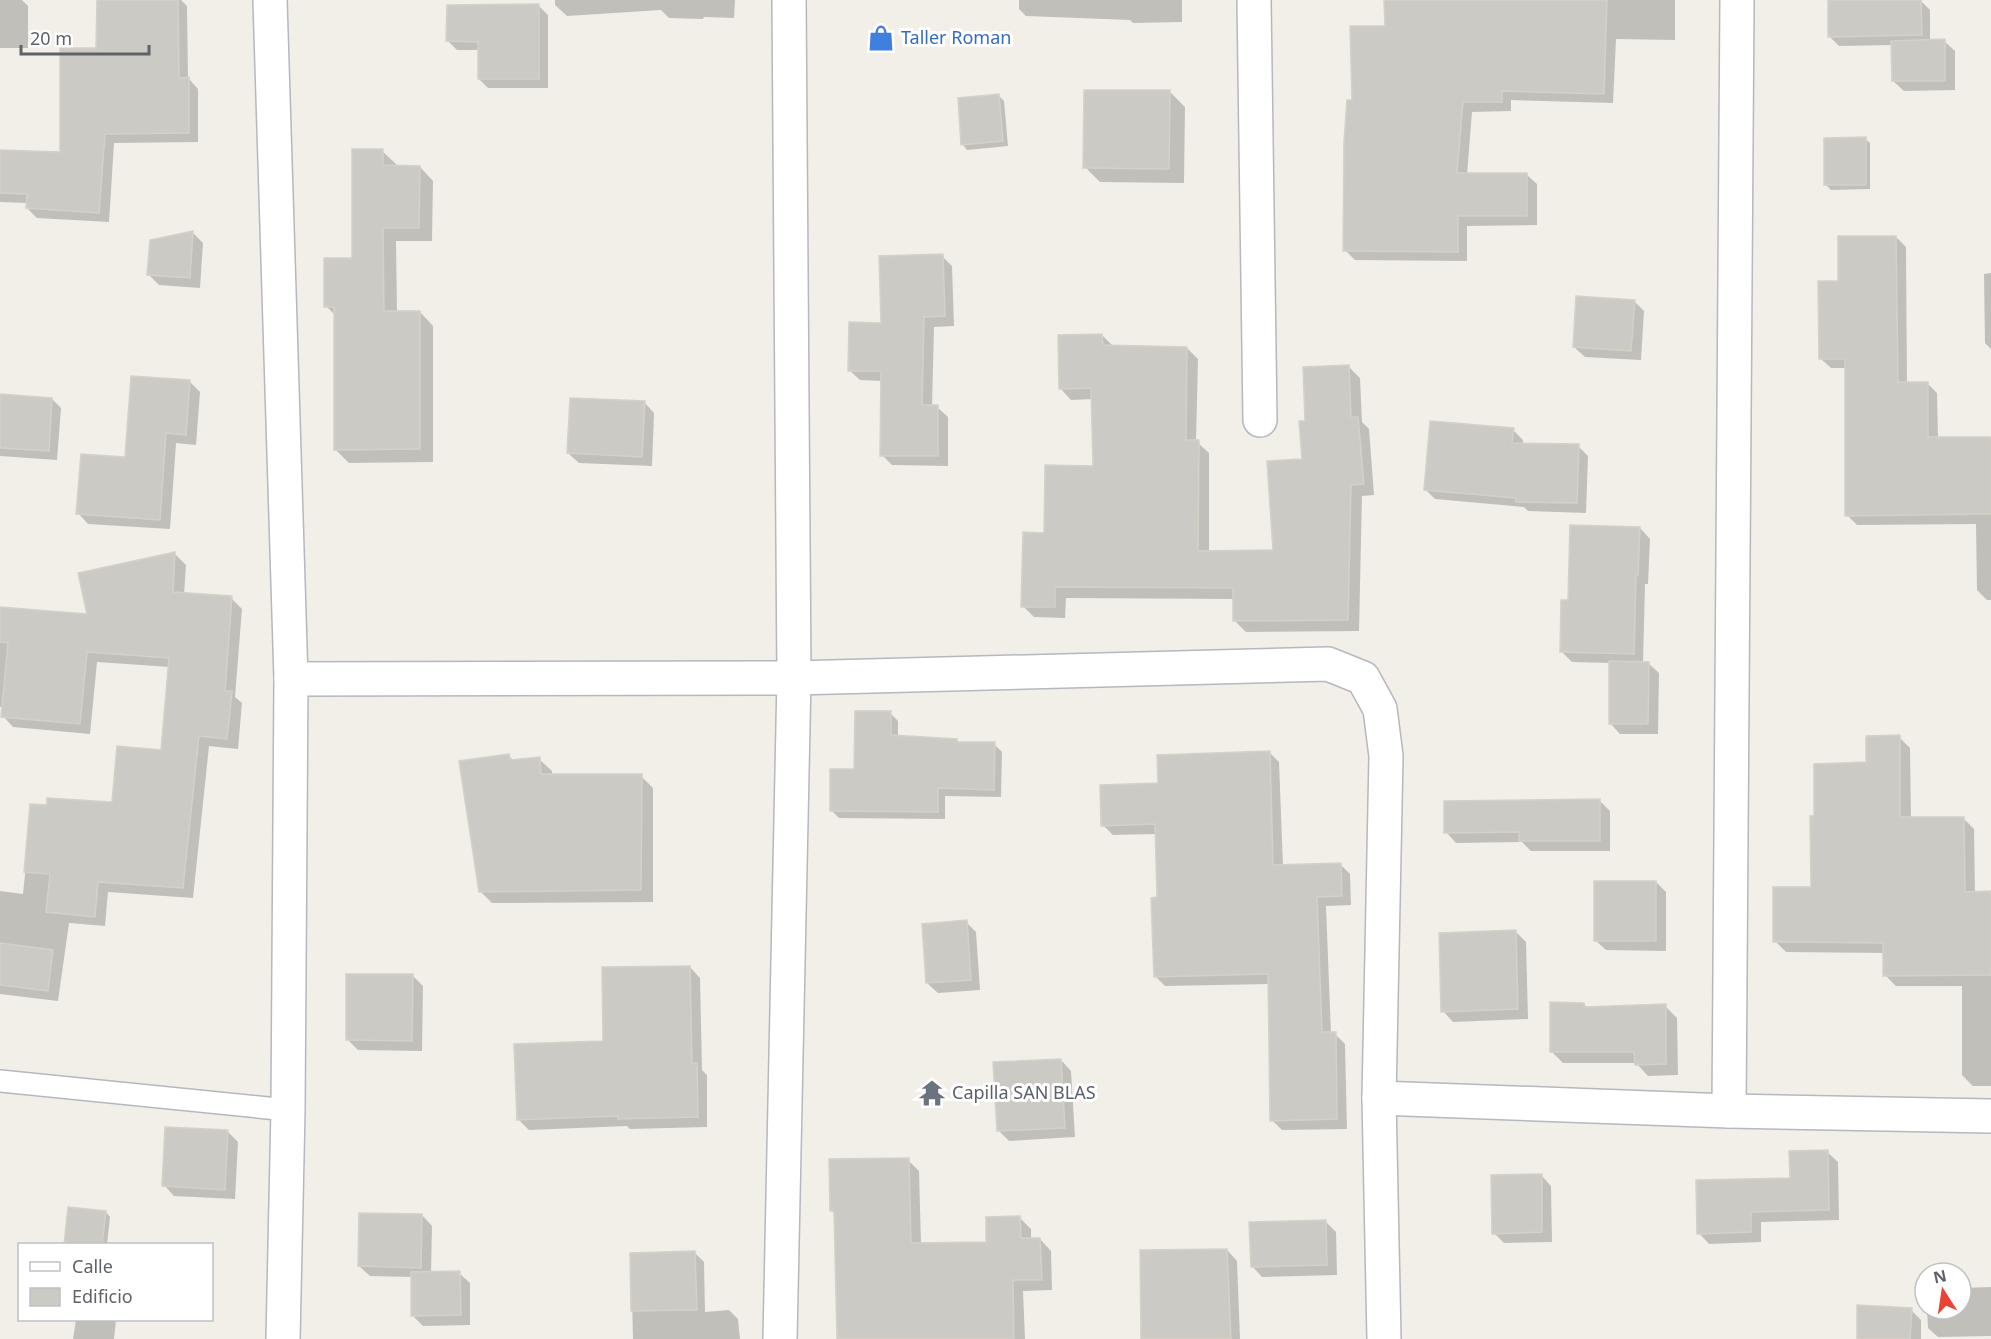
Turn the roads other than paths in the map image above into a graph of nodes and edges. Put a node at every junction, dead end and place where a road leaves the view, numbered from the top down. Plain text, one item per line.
1 (270, 0) edge
2 (789, 0) edge
3 (1254, 0) edge
4 (1737, 0) edge
5 (1260, 420) dead end
6 (794, 678) junction
7 (291, 679) junction
8 (0, 1081) edge
9 (1379, 1098) junction
10 (288, 1110) junction
11 (1730, 1111) junction
12 (1991, 1116) edge
13 (283, 1339) edge
14 (780, 1339) edge
15 (1384, 1339) edge

1 - 7 street
2 - 6 street
3 - 5 street
4 - 11 street
6 - 7 street
6 - 9 street
6 - 14 street
7 - 10 street
8 - 10 lane
9 - 11 street
9 - 15 street
10 - 13 street
11 - 12 street

